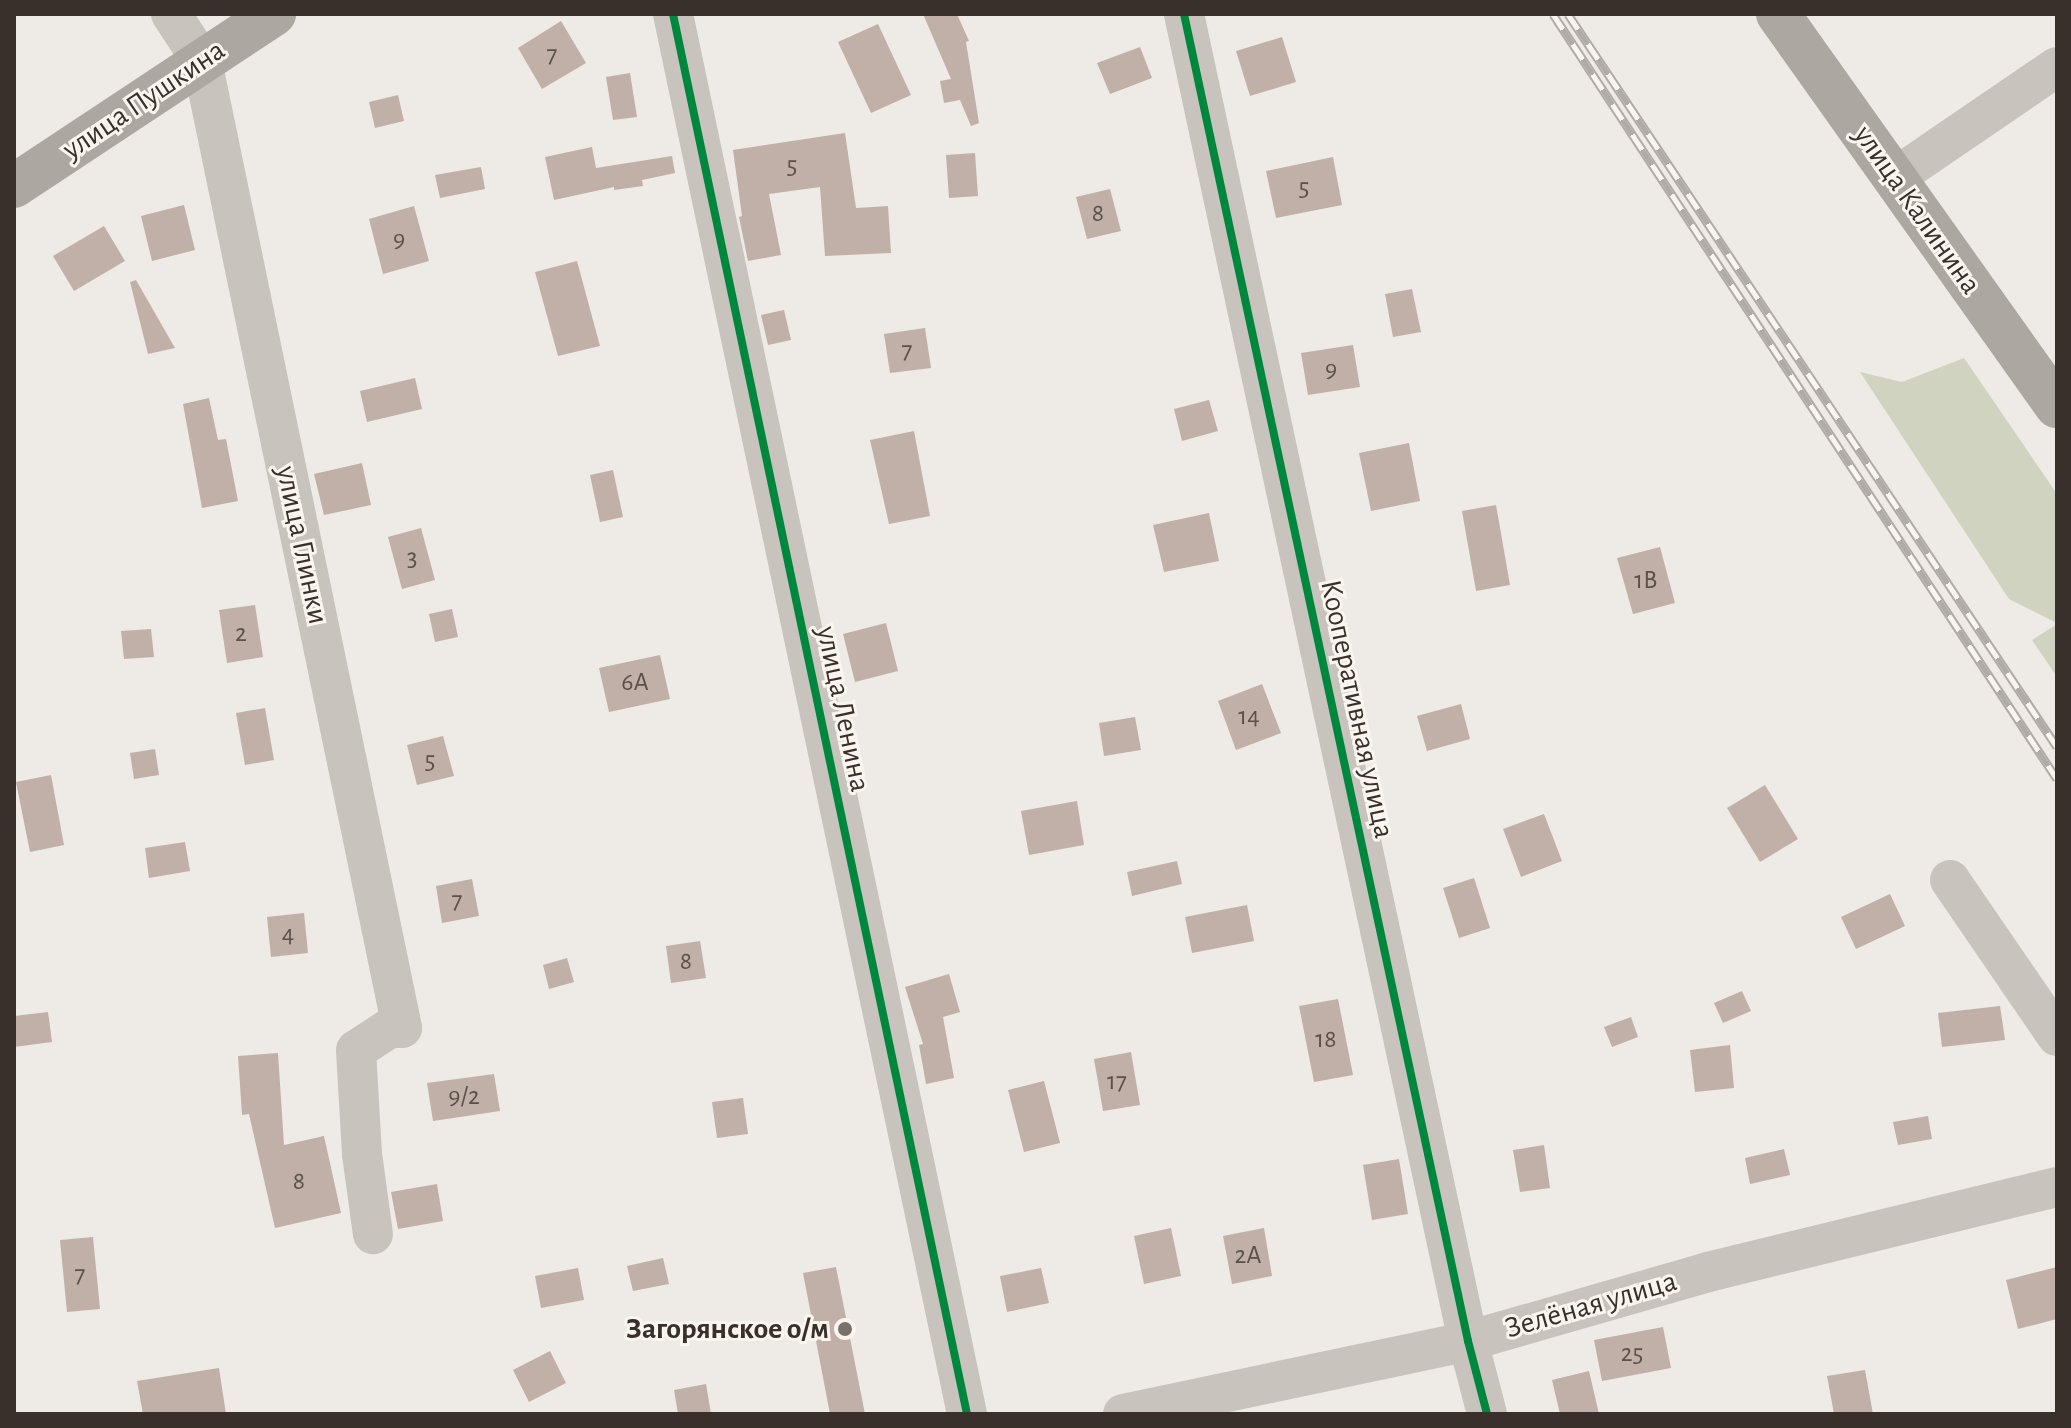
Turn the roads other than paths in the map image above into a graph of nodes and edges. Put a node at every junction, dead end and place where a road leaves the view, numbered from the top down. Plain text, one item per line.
1 (171, 14) edge
2 (274, 14) edge
3 (673, 14) edge
4 (1184, 14) edge
5 (1778, 14) edge
6 (202, 61) junction
7 (2057, 67) edge
8 (1894, 178) junction
9 (14, 186) edge
10 (2057, 406) edge
11 (1950, 880) dead end
12 (2057, 1036) edge
13 (2057, 1187) edge
14 (373, 1234) dead end
15 (1468, 1341) junction
16 (967, 1414) edge
17 (1123, 1414) edge
18 (1487, 1414) edge

1 - 6 street
2 - 6 main road, улица Пушкина
3 - 16 street, улица Ленина
4 - 15 street, Кооперативная улица
5 - 8 main road, улица Калинина
6 - 9 main road, улица Пушкина
6 - 14 street, улица Глинки
7 - 8 street
8 - 10 main road, улица Калинина
11 - 12 street
13 - 15 street, Зелёная улица
15 - 17 street, Зелёная улица
15 - 18 street, Кооперативная улица

